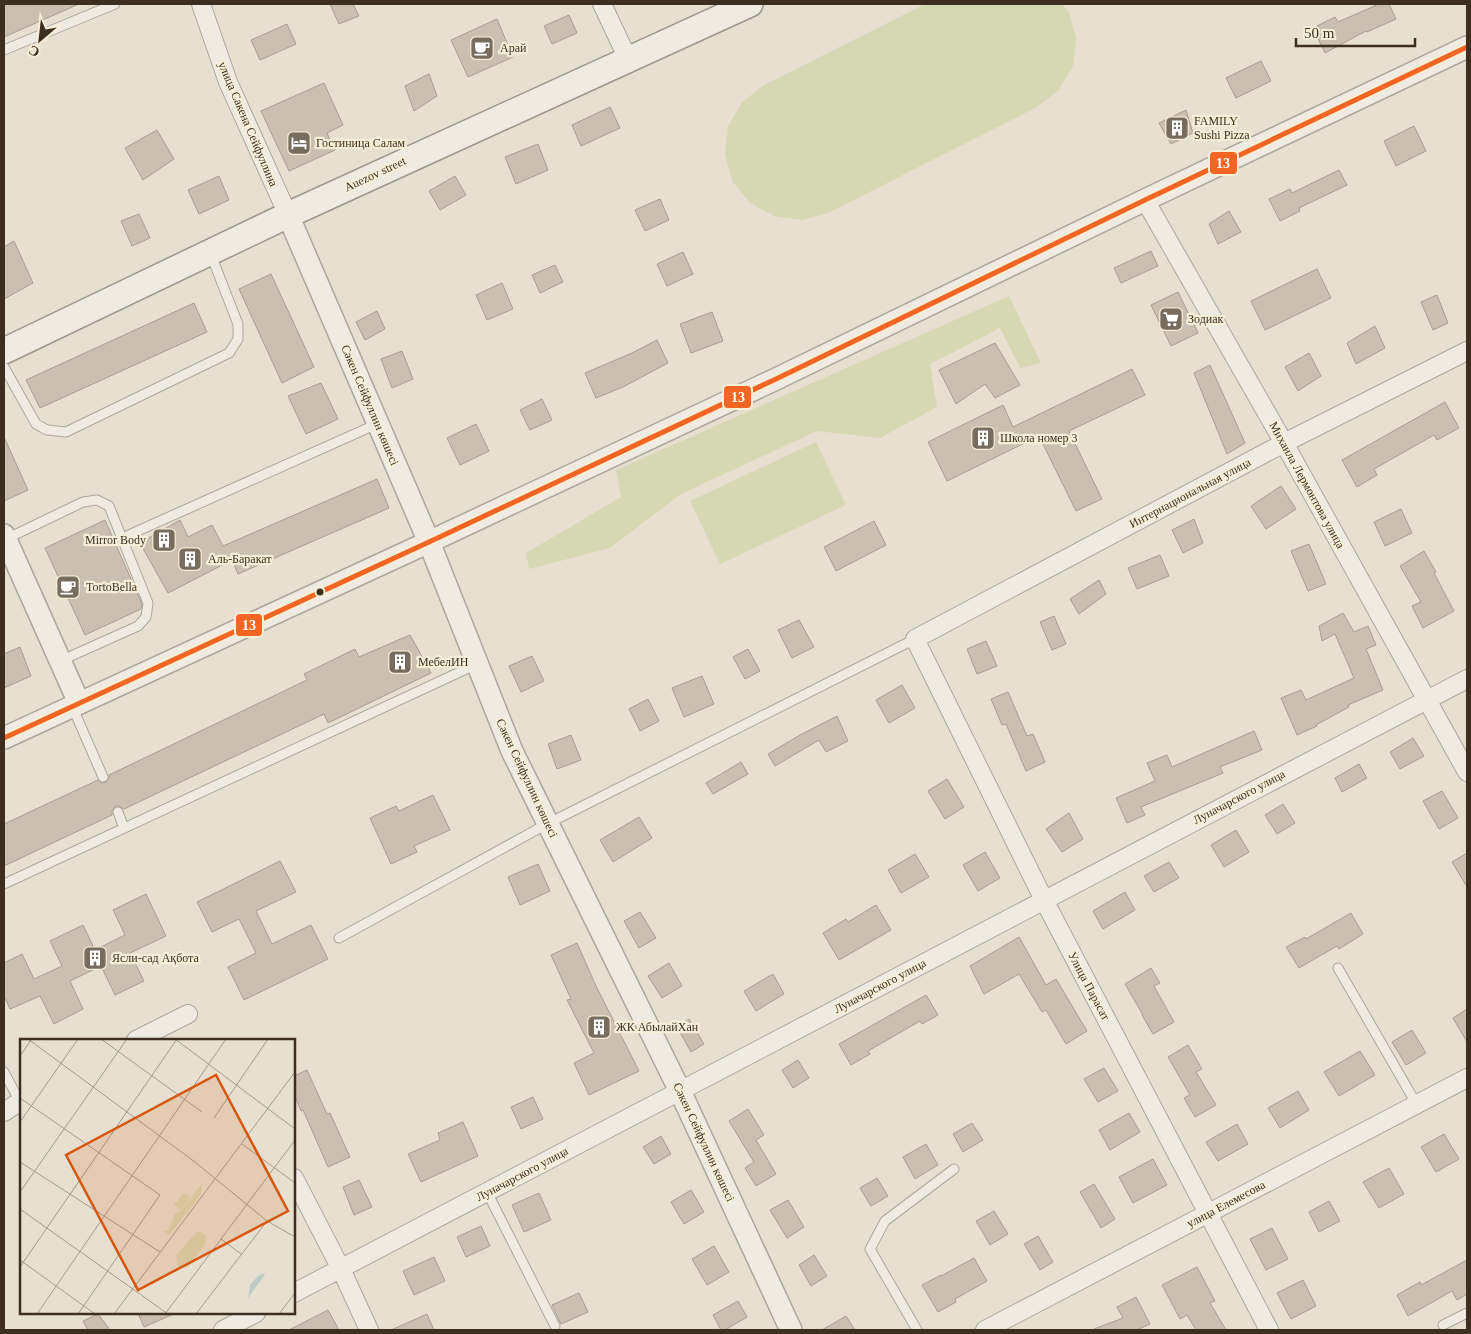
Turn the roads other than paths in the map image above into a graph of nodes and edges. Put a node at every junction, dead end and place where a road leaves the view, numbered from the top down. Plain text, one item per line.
1 (115, 4) edge
2 (202, 4) edge
3 (602, 4) edge
4 (750, 4) edge
5 (1467, 47) edge
6 (4, 50) edge
7 (628, 59) junction
8 (1145, 200) junction
9 (288, 215) junction
10 (210, 252) junction
11 (4, 351) edge
12 (1467, 351) edge
13 (4, 368) edge
14 (378, 424) junction
15 (1284, 444) junction
16 (5, 537) edge
17 (122, 538) junction
18 (429, 542) junction
19 (914, 639) junction
20 (60, 661) junction
21 (477, 664) junction
22 (1467, 679) edge
23 (1426, 699) junction
24 (76, 704) junction
25 (4, 738) edge
26 (1467, 772) edge
27 (103, 777) dead end
28 (118, 812) dead end
29 (547, 824) junction
30 (124, 828) junction
31 (4, 884) edge
32 (1044, 900) junction
33 (339, 938) dead end
34 (1338, 968) dead end
35 (188, 1014) dead end
36 (138, 1039) edge
37 (4, 1072) edge
38 (1467, 1078) edge
39 (680, 1091) junction
40 (20, 1099) edge
41 (20, 1102) edge
42 (1417, 1105) junction
43 (4, 1112) edge
44 (954, 1169) dead end
45 (295, 1180) edge
46 (487, 1192) junction
47 (1209, 1213) junction
48 (341, 1269) junction
49 (295, 1292) edge
50 (1467, 1313) edge
51 (254, 1314) edge
52 (1443, 1325) dead end
53 (555, 1326) dead end
54 (223, 1330) edge
55 (369, 1330) edge
56 (791, 1330) edge
57 (917, 1330) edge
58 (985, 1330) edge
59 (1269, 1330) edge

1 - 6 lane
2 - 9 street, улица Сакена Сейфуллина
3 - 7 street
4 - 7 main road, Auezov street
5 - 8 street
7 - 9 main road, Auezov street
8 - 15 street, Михаила Лермонтова улица
8 - 18 street
9 - 10 main road, Auezov street
9 - 14 street, Сәкен Сейфуллин көшесі
10 - 11 main road, Auezov street
10 - 13 lane
12 - 15 street, Интернациональная улица
14 - 17 lane
14 - 18 street, Сәкен Сейфуллин көшесі
15 - 19 street, Интернациональная улица
15 - 23 street, Михаила Лермонтова улица
16 - 17 lane
16 - 20 street
17 - 20 lane
18 - 21 street, Сәкен Сейфуллин көшесі
18 - 24 street
19 - 29 lane
19 - 32 street, Улица Парасат
20 - 24 street
21 - 29 street, Сәкен Сейфуллин көшесі
21 - 30 lane
22 - 23 street, Луначарского улица
23 - 26 street, Михаила Лермонтова улица
23 - 32 street, Луначарского улица
24 - 25 street
24 - 27 lane
28 - 30 lane
29 - 33 lane
29 - 39 street, Сәкен Сейфуллин көшесі
30 - 31 lane
32 - 39 street, Луначарского улица
32 - 47 street, Улица Парасат
34 - 42 lane
35 - 36 street
37 - 40 lane
38 - 42 street, улица Елемесова
39 - 46 street, Луначарского улица
39 - 56 street, Сәкен Сейфуллин көшесі
41 - 43 street
42 - 47 street, улица Елемесова
44 - 57 lane
45 - 48 street
46 - 48 street, Луначарского улица
46 - 53 lane
47 - 58 street, улица Елемесова
47 - 59 street, Улица Парасат
48 - 49 street, Луначарского улица
48 - 55 street
50 - 52 lane
51 - 54 street

